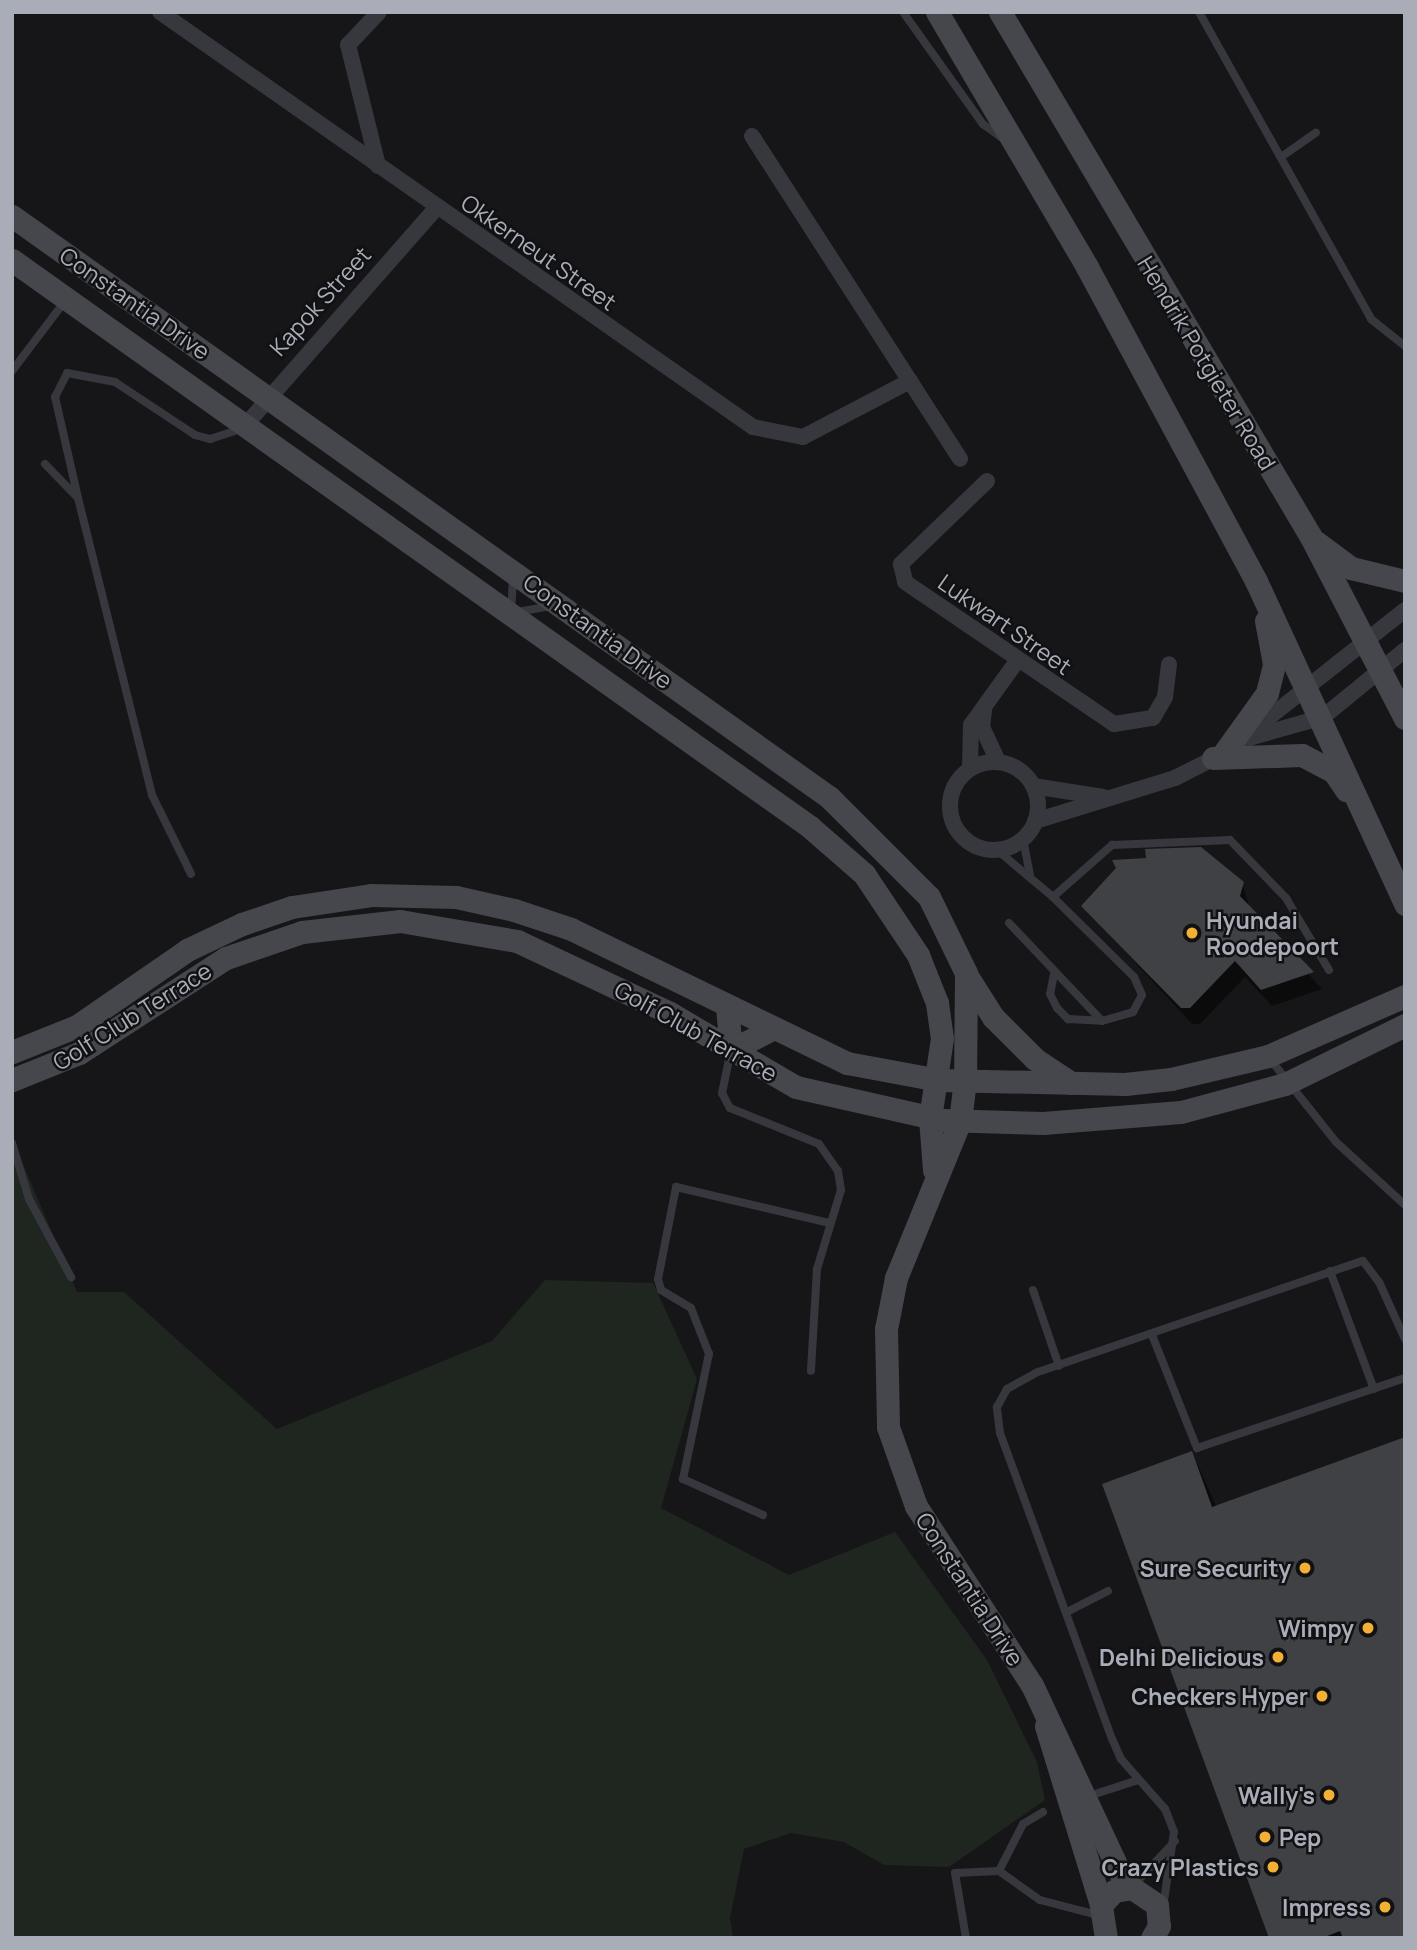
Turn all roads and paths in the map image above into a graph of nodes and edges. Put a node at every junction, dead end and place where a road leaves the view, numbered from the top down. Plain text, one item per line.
1 (160, 12) edge
2 (379, 12) edge
3 (903, 12) edge
4 (937, 12) edge
5 (1000, 12) edge
6 (1199, 12) edge
7 (1316, 133) dead end
8 (752, 136) dead end
9 (1023, 153) junction
10 (1284, 155) junction
11 (377, 166) junction
12 (436, 208) junction
13 (12, 216) edge
14 (12, 260) edge
15 (66, 299) junction
16 (1405, 346) edge
17 (12, 371) edge
18 (910, 381) junction
19 (266, 395) junction
20 (243, 428) junction
21 (960, 459) dead end
22 (44, 464) dead end
23 (987, 481) dead end
24 (78, 498) junction
25 (1311, 537) junction
26 (513, 571) junction
27 (1405, 580) edge
28 (1256, 581) junction
29 (562, 605) junction
30 (1405, 610) edge
31 (511, 613) junction
32 (1367, 645) junction
33 (1405, 650) edge
34 (1017, 661) junction
35 (1169, 664) dead end
36 (1383, 672) junction
37 (1306, 685) junction
38 (984, 711) junction
39 (1323, 717) junction
40 (1405, 718) edge
41 (1244, 739) junction
42 (1217, 756) junction
43 (998, 762) junction
44 (970, 768) junction
45 (1033, 786) junction
46 (1109, 798) junction
47 (1364, 816) junction
48 (1035, 821) junction
49 (1023, 839) junction
50 (997, 850) junction
51 (191, 874) dead end
52 (1030, 874) junction
53 (1053, 897) junction
54 (1405, 904) edge
55 (1009, 923) dead end
56 (1329, 970) dead end
57 (966, 973) junction
58 (1054, 974) junction
59 (1397, 999) edge
60 (727, 1007) junction
61 (1102, 1021) junction
62 (1400, 1027) edge
63 (772, 1029) junction
64 (731, 1050) junction
65 (12, 1052) edge
66 (1268, 1056) junction
67 (12, 1080) edge
68 (939, 1080) junction
69 (965, 1080) junction
70 (1073, 1083) junction
71 (1285, 1084) junction
72 (930, 1118) junction
73 (960, 1121) junction
74 (12, 1143) edge
75 (934, 1173) junction
76 (1405, 1205) edge
77 (830, 1223) junction
78 (1330, 1271) junction
79 (71, 1277) dead end
80 (1033, 1290) dead end
81 (1152, 1335) junction
82 (1405, 1339) edge
83 (1059, 1366) junction
84 (811, 1371) dead end
85 (1405, 1378) edge
86 (1374, 1389) junction
87 (763, 1515) dead end
88 (1108, 1591) dead end
89 (1067, 1612) junction
90 (1046, 1720) junction
91 (1138, 1780) junction
92 (1095, 1794) dead end
93 (1043, 1812) dead end
94 (1175, 1841) junction
95 (999, 1871) junction
96 (1130, 1888) junction
97 (1099, 1910) junction
98 (1155, 1932) edge
99 (966, 1938) edge
100 (1106, 1938) edge

1 - 11 street, Okkerneut Street
2 - 11 street
3 - 9 lane
4 - 9 street
5 - 25 street, Hendrik Potgieter Road
6 - 10 lane
7 - 10 lane
8 - 18 street
9 - 28 street
10 - 16 lane
11 - 12 street, Okkerneut Street
12 - 18 street, Okkerneut Street
12 - 19 street, Kapok Street
13 - 19 street, Constantia Drive
14 - 15 street, Constantia Drive
15 - 17 lane
15 - 20 street, Constantia Drive
18 - 21 street
19 - 20 street, Kapok Street
19 - 26 street, Constantia Drive
20 - 24 lane
20 - 31 street, Constantia Drive
22 - 24 lane
23 - 34 street, Lukwart Street
24 - 51 lane
25 - 27 street
25 - 32 street, Hendrik Potgieter Road
26 - 29 street, Constantia Drive
26 - 31 lane
28 - 37 street
28 - 42 street
29 - 31 lane
29 - 57 street, Constantia Drive
30 - 32 street
31 - 68 street, Constantia Drive
32 - 36 street, Hendrik Potgieter Road
32 - 37 street
33 - 36 street
34 - 35 street, Lukwart Street
34 - 38 street
36 - 39 street
36 - 40 street, Hendrik Potgieter Road
37 - 39 street
37 - 41 street
38 - 43 street
38 - 44 street
39 - 41 street
39 - 47 street
41 - 42 street
42 - 46 street
42 - 47 street
43 - 44 street
43 - 45 street
44 - 50 street
45 - 46 street
45 - 48 street
46 - 48 street
47 - 54 street
48 - 49 street
49 - 50 street
49 - 52 lane
50 - 52 lane
52 - 53 lane
53 - 56 lane
53 - 61 lane
55 - 58 lane
57 - 69 street, Constantia Drive
57 - 70 street
58 - 61 lane
58 - 61 lane
59 - 66 street, Golf Club Terrace
60 - 63 street, Golf Club Terrace
60 - 64 street
60 - 65 street, Golf Club Terrace
62 - 71 street, Golf Club Terrace
63 - 64 street
63 - 68 street, Golf Club Terrace
64 - 67 street, Golf Club Terrace
64 - 72 street, Golf Club Terrace
64 - 77 lane
66 - 70 street, Golf Club Terrace
66 - 71 lane
68 - 69 street, Golf Club Terrace
68 - 72 street, Constantia Drive
69 - 70 street, Golf Club Terrace
69 - 73 street, Constantia Drive
71 - 73 street, Golf Club Terrace
71 - 76 lane
72 - 73 street, Golf Club Terrace
72 - 75 street, Constantia Drive
73 - 75 street, Constantia Drive
74 - 79 lane
75 - 90 street, Constantia Drive
77 - 84 lane
77 - 87 lane
78 - 81 lane
78 - 82 lane
78 - 86 lane
80 - 83 lane
81 - 83 lane
81 - 86 lane
83 - 89 lane
85 - 86 lane
88 - 89 lane
89 - 91 lane
90 - 96 street, Constantia Drive
90 - 97 street, Constantia Drive
91 - 92 lane
91 - 94 lane
93 - 95 lane
94 - 96 lane
94 - 98 lane
95 - 97 lane
95 - 99 lane
96 - 97 street
96 - 98 street
97 - 100 street, Constantia Drive

